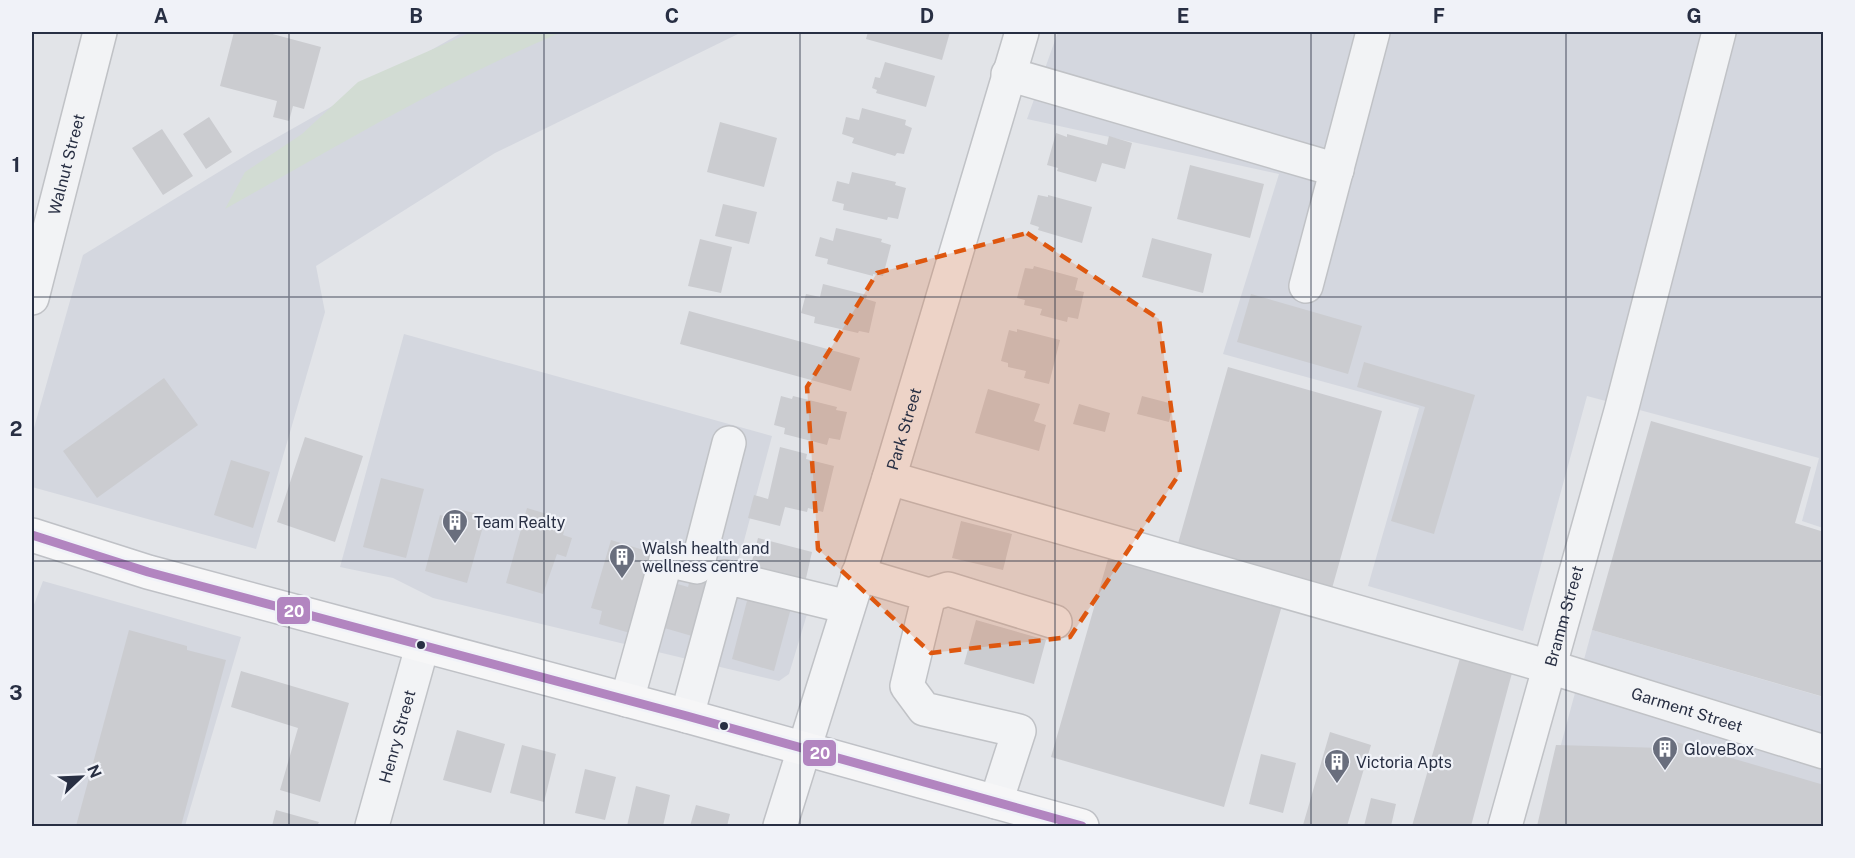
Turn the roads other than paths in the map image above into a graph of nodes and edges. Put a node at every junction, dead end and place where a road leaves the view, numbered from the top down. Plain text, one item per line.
1 (100, 32) edge
2 (1022, 32) edge
3 (1373, 32) edge
4 (1719, 32) edge
5 (1008, 74) junction
6 (1337, 170) junction
7 (1306, 286) dead end
8 (32, 298) edge
9 (729, 443) dead end
10 (889, 478) junction
11 (32, 535) edge
12 (711, 572) junction
13 (858, 574) junction
14 (929, 595) junction
15 (848, 607) junction
16 (1054, 622) dead end
17 (422, 647) junction
18 (1550, 668) junction
19 (627, 700) junction
20 (687, 716) junction
21 (803, 748) junction
22 (1824, 752) edge
23 (996, 802) junction
24 (372, 826) edge
25 (780, 826) edge
26 (1082, 826) edge
27 (1505, 826) edge

1 - 8 street, Walnut Street
2 - 5 street, Park Street
3 - 6 street
4 - 18 street, Bramm Street
5 - 6 street
5 - 10 street, Park Street
6 - 7 street
9 - 12 street
10 - 13 street, Park Street
10 - 18 street, Garment Street
11 - 17 main road
12 - 15 street
12 - 19 street
12 - 20 street
13 - 14 street
13 - 15 street, Park Street
14 - 16 street
14 - 23 street
15 - 21 street, Park Street
17 - 19 main road
17 - 24 street, Henry Street
18 - 22 street, Garment Street
18 - 27 street, Bramm Street
19 - 20 main road
20 - 21 main road
21 - 23 main road
21 - 25 street, Park Street
23 - 26 main road

